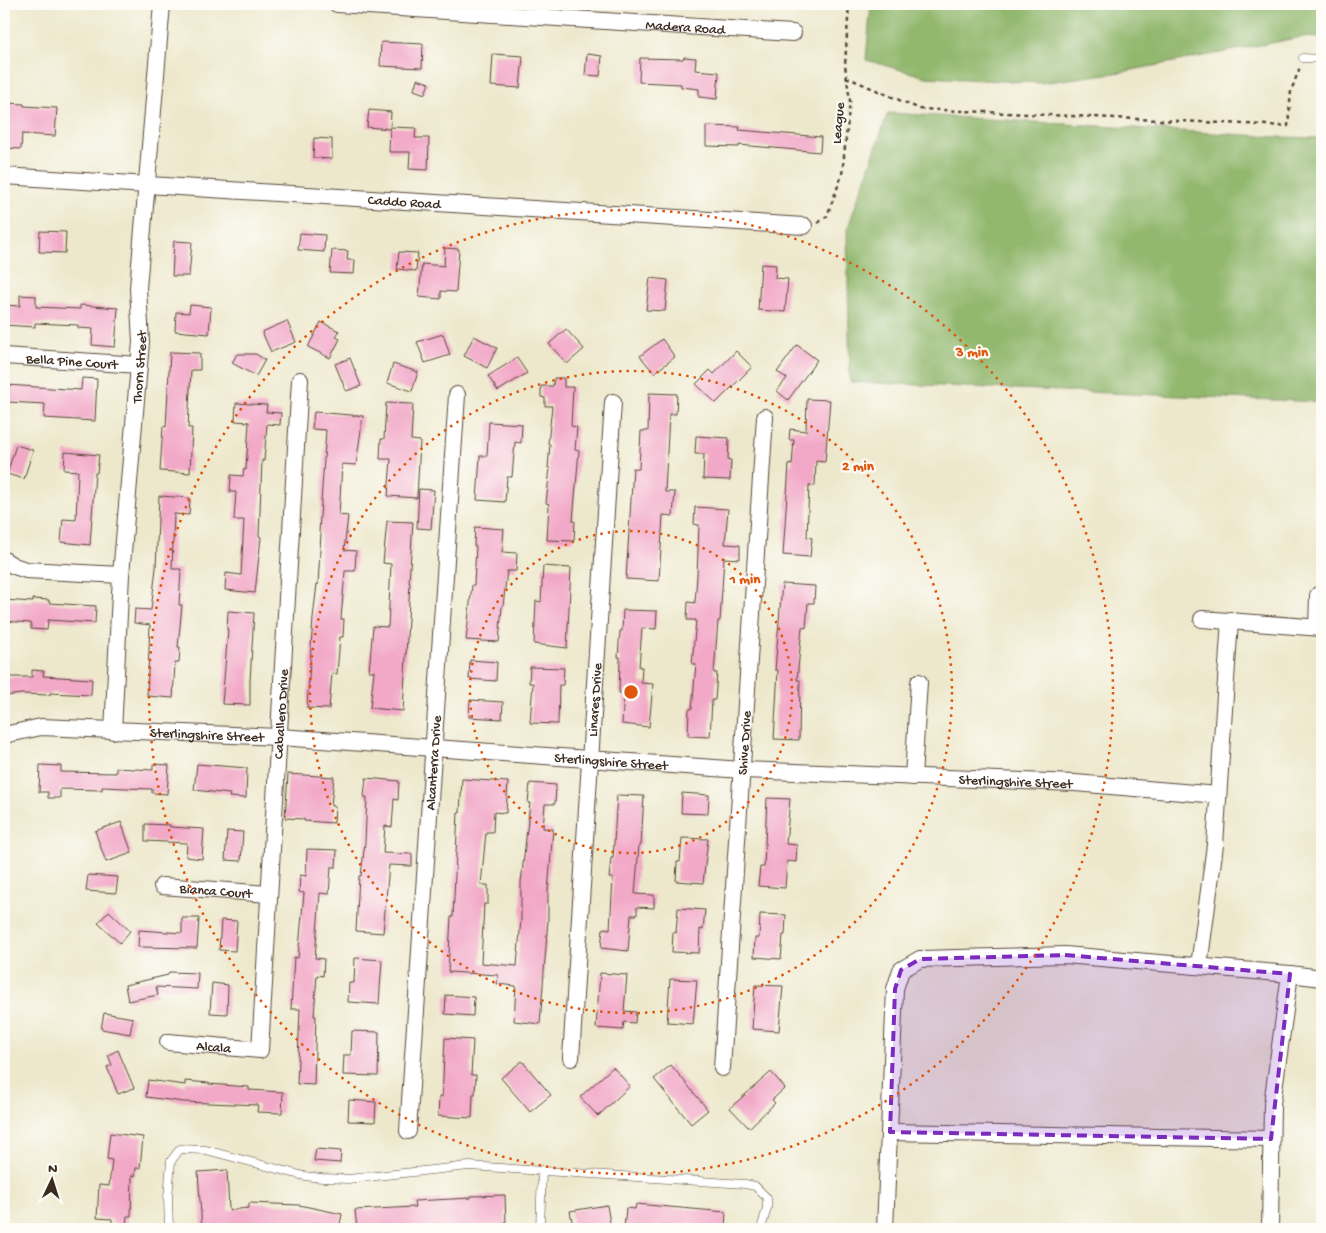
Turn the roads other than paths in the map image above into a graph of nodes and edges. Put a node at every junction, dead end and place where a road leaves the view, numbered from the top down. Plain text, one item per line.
1 (162, 4) edge
2 (337, 4) edge
3 (793, 33) dead end
4 (1303, 58) road end
5 (1322, 59) edge
6 (4, 176) edge
7 (147, 186) junction
8 (804, 226) road end
9 (4, 356) edge
10 (139, 365) junction
11 (300, 380) dead end
12 (457, 395) dead end
13 (613, 402) dead end
14 (765, 417) dead end
15 (4, 560) edge
16 (121, 575) junction
17 (1318, 595) dead end
18 (1202, 618) dead end
19 (1230, 620) junction
20 (1320, 628) edge
21 (919, 682) dead end
22 (113, 731) junction
23 (4, 735) edge
24 (280, 737) junction
25 (434, 747) junction
26 (591, 758) junction
27 (742, 770) junction
28 (913, 777) junction
29 (1218, 795) junction
30 (162, 886) dead end
31 (268, 894) junction
32 (1199, 966) junction
33 (1290, 974) junction
34 (1322, 978) edge
35 (168, 1042) dead end
36 (260, 1050) joint
37 (571, 1058) dead end
38 (722, 1068) dead end
39 (408, 1130) dead end
40 (890, 1132) junction
41 (1271, 1139) junction
42 (542, 1170) junction
43 (169, 1229) edge
44 (540, 1229) edge
45 (761, 1229) edge
46 (885, 1229) edge
47 (1270, 1229) edge

1 - 7 street, Thorn Street
2 - 3 street, Madera Road
4 - 5 lane
6 - 7 street, Caddo Road
7 - 8 street, Caddo Road
7 - 10 street, Thorn Street
9 - 10 street, Bella Pine Court
10 - 16 street, Thorn Street
11 - 24 street, Caballero Drive
12 - 25 street, Alcanterra Drive
13 - 26 street, Linares Drive
14 - 27 street, Shive Drive
15 - 16 street
16 - 22 street, Thorn Street
17 - 20 street
18 - 19 street
19 - 20 street
19 - 29 street
21 - 28 street
22 - 23 street, Sterlingshire Street
22 - 24 street, Sterlingshire Street
24 - 25 street, Sterlingshire Street
24 - 31 street, Caballero Drive
25 - 26 street, Sterlingshire Street
25 - 39 street, Alcanterra Drive
26 - 27 street, Sterlingshire Street
26 - 37 street, Linares Drive
27 - 28 street, Sterlingshire Street
27 - 38 street, Shive Drive
28 - 29 street, Sterlingshire Street
29 - 32 street
30 - 31 street, Bianca Court
31 - 36 street, Caballero Drive
32 - 33 street
32 - 40 street
33 - 34 street
33 - 41 street
35 - 36 street, Alcala
40 - 41 street
40 - 46 street
41 - 47 street
42 - 43 lane
42 - 44 lane
42 - 45 lane

